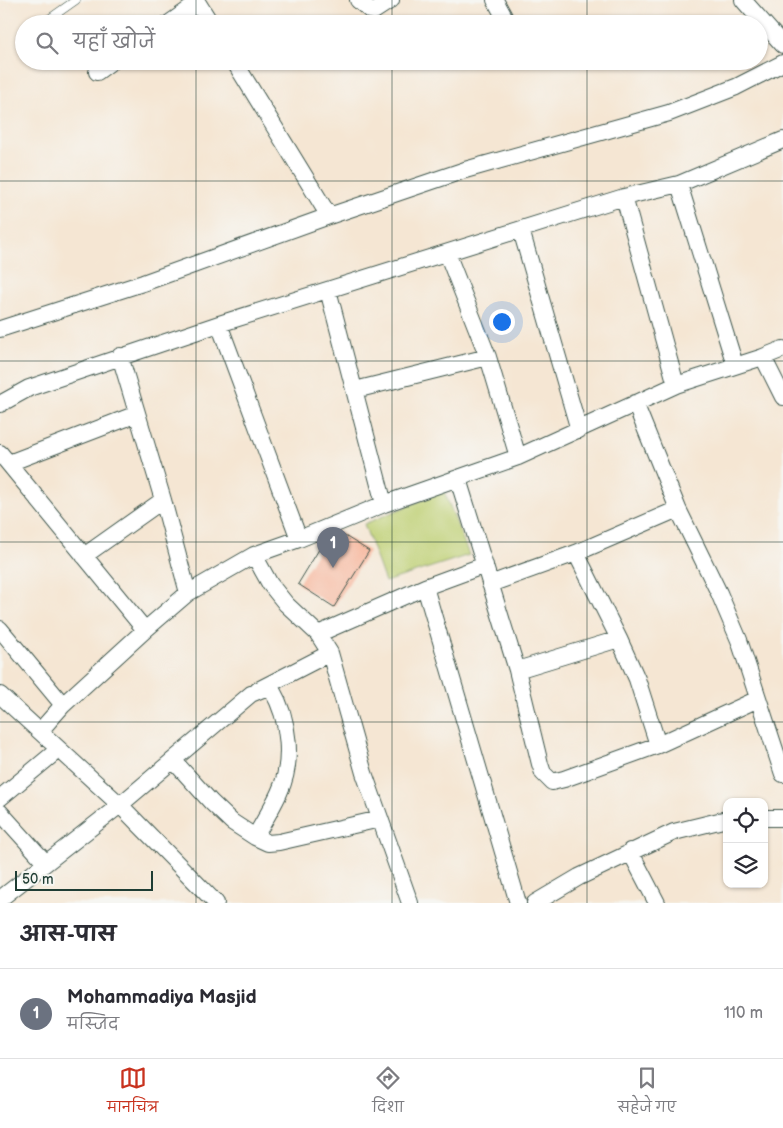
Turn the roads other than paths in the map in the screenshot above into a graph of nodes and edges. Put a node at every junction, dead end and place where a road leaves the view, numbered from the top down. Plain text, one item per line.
1 (76, 0) edge
2 (358, 0) edge
3 (391, 0) edge
4 (495, 0) edge
5 (743, 0) edge
6 (197, 2) edge
7 (55, 15) edge
8 (180, 15) edge
9 (205, 15) edge
10 (503, 15) edge
11 (756, 15) edge
12 (768, 28) edge
13 (783, 45) edge
14 (783, 63) edge
15 (99, 70) edge
16 (240, 70) edge
17 (96, 72) dead end
18 (783, 140) edge
19 (679, 184) junction
20 (624, 197) junction
21 (329, 216) junction
22 (521, 230) junction
23 (447, 253) junction
24 (328, 290) junction
25 (219, 324) junction
26 (0, 329) edge
27 (783, 349) edge
28 (120, 356) junction
29 (488, 357) junction
30 (763, 357) junction
31 (735, 365) junction
32 (676, 384) junction
33 (355, 390) junction
34 (783, 397) edge
35 (635, 403) junction
36 (0, 404) edge
37 (137, 414) junction
38 (579, 430) junction
39 (518, 457) junction
40 (4, 458) edge
41 (458, 479) junction
42 (163, 500) junction
43 (384, 504) junction
44 (678, 509) junction
45 (299, 540) junction
46 (576, 553) junction
47 (254, 555) junction
48 (84, 556) junction
49 (485, 565) junction
50 (490, 584) junction
51 (425, 587) junction
52 (188, 593) junction
53 (0, 629) edge
54 (145, 630) junction
55 (318, 634) junction
56 (619, 639) junction
57 (330, 653) junction
58 (517, 670) junction
59 (258, 690) junction
60 (0, 695) edge
61 (758, 699) junction
62 (63, 705) junction
63 (40, 731) junction
64 (658, 745) junction
65 (59, 749) junction
66 (173, 760) junction
67 (783, 774) edge
68 (0, 798) edge
69 (120, 805) junction
70 (0, 812) edge
71 (768, 818) edge
72 (783, 818) edge
73 (380, 819) junction
74 (723, 820) edge
75 (255, 837) junction
76 (630, 851) junction
77 (46, 864) junction
78 (0, 899) edge
79 (216, 903) edge
80 (410, 903) edge
81 (518, 903) edge
82 (535, 903) edge
83 (657, 903) edge

1 - 7 lane
2 - 3 street
4 - 10 street
5 - 11 street
6 - 8 street
6 - 9 street
12 - 13 street
14 - 21 street
15 - 17 street
16 - 21 street
18 - 19 street
19 - 20 street
19 - 31 street
20 - 22 street
20 - 32 street
21 - 26 street
22 - 23 street
22 - 38 street
23 - 24 street
23 - 29 street
24 - 25 street
24 - 33 street
25 - 28 street
25 - 45 street
27 - 30 street
28 - 36 street
28 - 37 street
29 - 33 street
29 - 39 street
30 - 31 street
30 - 34 street
31 - 32 street
32 - 35 street
33 - 43 street
35 - 38 street
35 - 44 street
37 - 40 street
37 - 42 street
38 - 39 street
39 - 41 street
40 - 48 street
41 - 43 street
41 - 49 street
42 - 48 street
42 - 52 street
43 - 45 street
44 - 46 street
44 - 61 street
45 - 47 street
46 - 50 street
46 - 56 street
47 - 52 street
47 - 55 street
48 - 54 street
49 - 50 street
49 - 51 street
50 - 58 street
51 - 55 street
51 - 81 street
52 - 54 street
53 - 62 street
54 - 62 street
55 - 57 street
56 - 58 street
56 - 64 street
57 - 59 street
57 - 73 street
58 - 64 street
59 - 66 street
59 - 75 street
60 - 63 street
61 - 64 street
61 - 67 street
62 - 63 street
63 - 65 street
65 - 68 street
65 - 69 street
66 - 69 street
66 - 75 street
69 - 77 street
69 - 79 street
70 - 77 street
71 - 72 street
73 - 75 street
73 - 80 street
74 - 76 street
76 - 82 street
76 - 83 street
77 - 78 street

